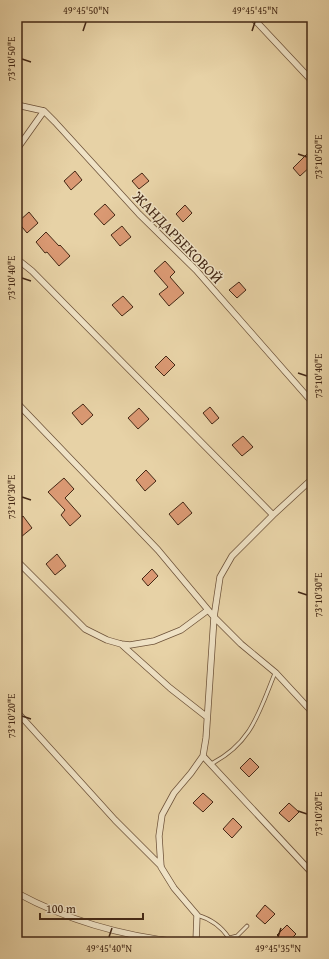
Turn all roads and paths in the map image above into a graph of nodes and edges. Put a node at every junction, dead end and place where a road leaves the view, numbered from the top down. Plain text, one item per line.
1 (252, 17) edge
2 (312, 81) edge
3 (17, 105) edge
4 (44, 111) junction
5 (17, 149) edge
6 (17, 259) edge
7 (312, 402) edge
8 (17, 403) edge
9 (312, 479) edge
10 (273, 515) junction
11 (17, 561) edge
12 (208, 610) junction
13 (214, 617) junction
14 (121, 644) junction
15 (275, 673) junction
16 (17, 712) edge
17 (312, 712) edge
18 (207, 717) junction
19 (204, 756) junction
20 (211, 764) junction
21 (162, 867) junction
22 (312, 873) edge
23 (17, 893) edge
24 (197, 915) junction
25 (247, 926) dead end
26 (229, 938) junction
27 (179, 942) edge
28 (196, 942) edge
29 (225, 942) edge

1 - 2 street
3 - 4 street
4 - 5 street
4 - 7 street, ЖАНДАРБЕКОВОЙ
6 - 10 street
8 - 12 street
9 - 10 street
10 - 13 street
11 - 14 street
12 - 13 street
12 - 14 street
13 - 15 street
13 - 18 street
14 - 18 street
15 - 17 street
15 - 20 lane
16 - 21 street
18 - 19 street
19 - 20 street
19 - 21 street
20 - 22 street
21 - 24 street
23 - 27 street
24 - 26 lane
24 - 28 street
25 - 26 lane
26 - 29 lane

